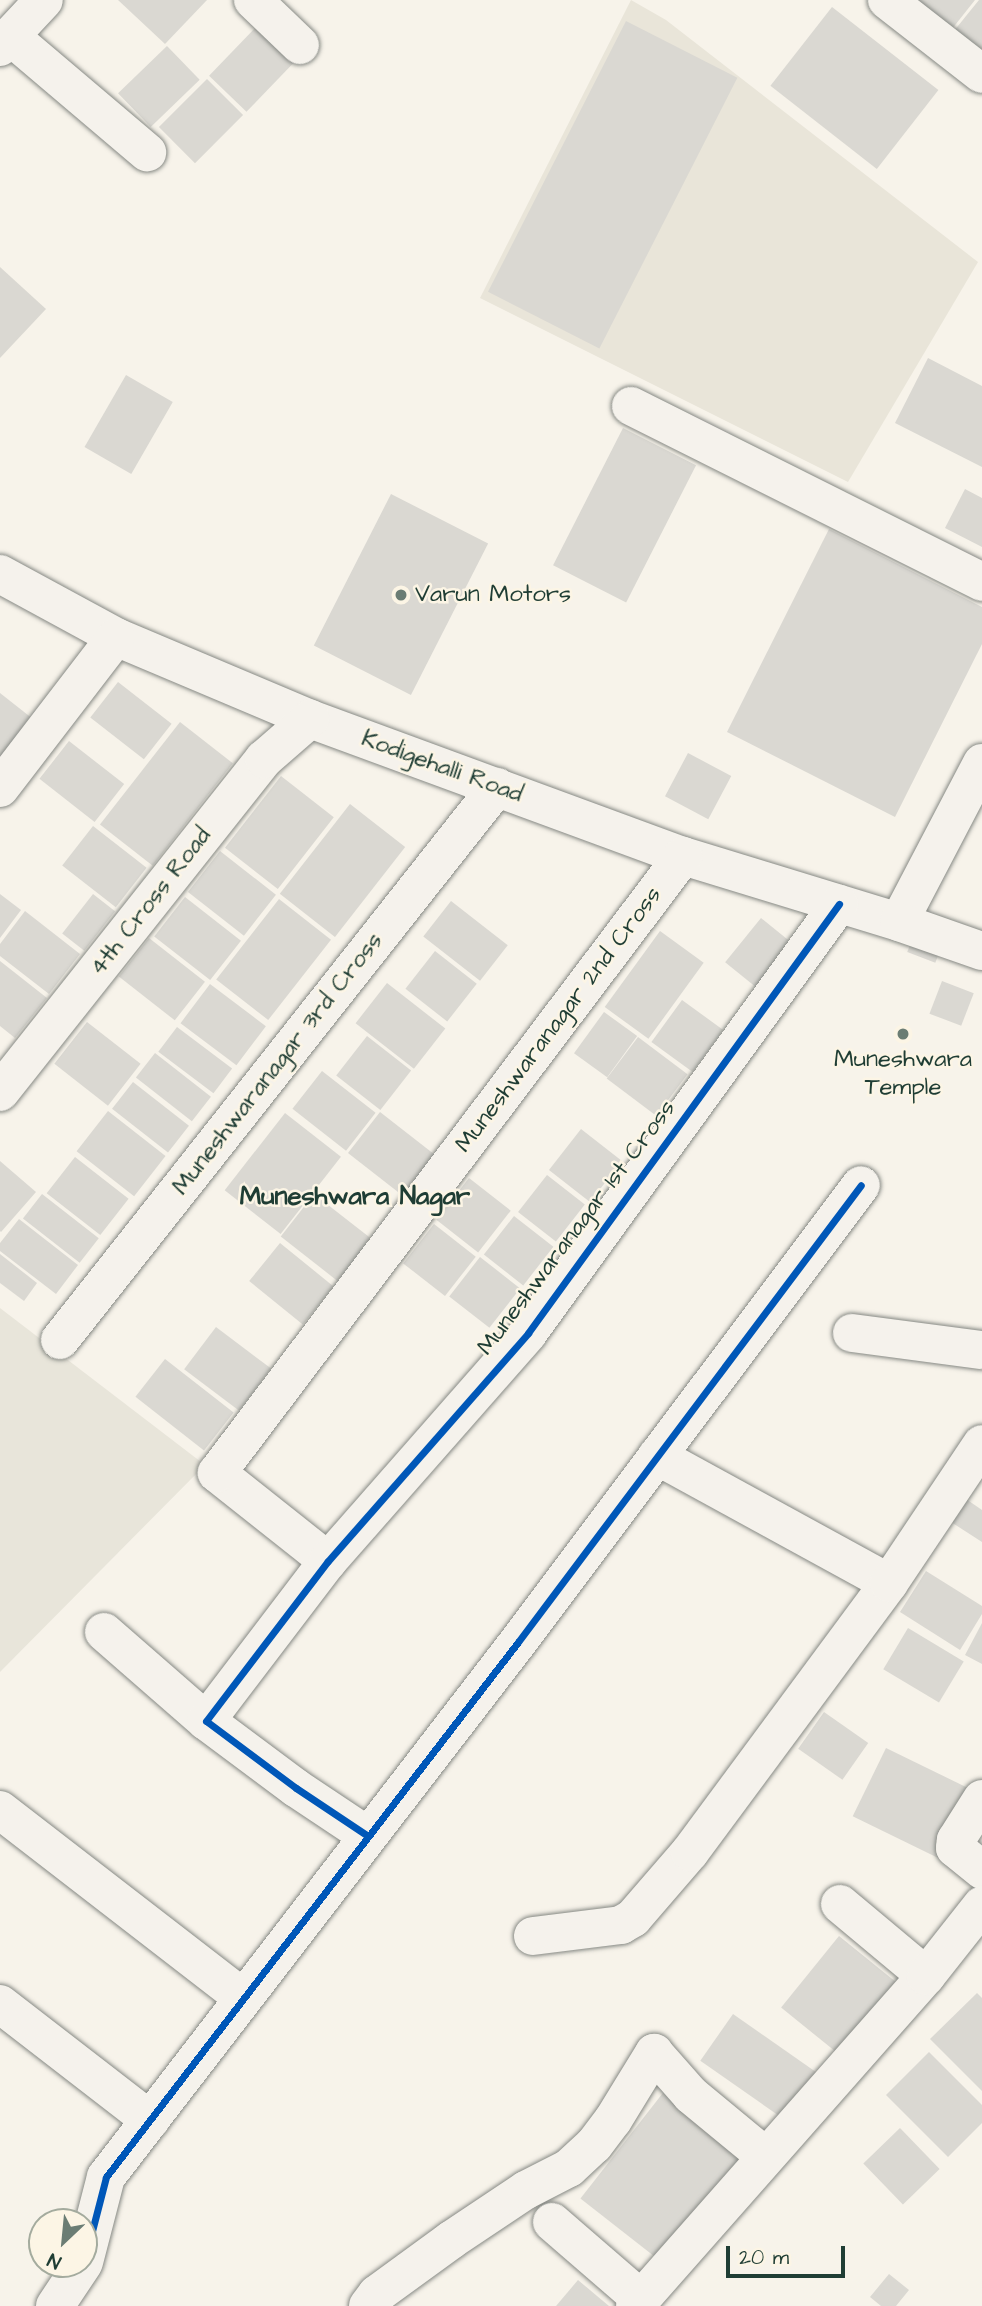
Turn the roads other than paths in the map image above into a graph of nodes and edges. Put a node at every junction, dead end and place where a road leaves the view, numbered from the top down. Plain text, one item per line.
1 (44, 0) edge
2 (253, 0) edge
3 (887, 0) edge
4 (5, 41) edge
5 (300, 45) dead end
6 (982, 74) edge
7 (147, 152) dead end
8 (631, 406) dead end
9 (0, 574) edge
10 (982, 582) edge
11 (117, 637) junction
12 (310, 719) junction
13 (982, 763) edge
14 (497, 787) junction
15 (0, 788) edge
16 (682, 856) junction
17 (839, 904) junction
18 (902, 916) junction
19 (982, 951) edge
20 (0, 1093) edge
21 (862, 1185) dead end
22 (852, 1333) dead end
23 (60, 1340) dead end
24 (982, 1350) edge
25 (982, 1444) edge
26 (657, 1457) junction
27 (328, 1561) junction
28 (888, 1583) junction
29 (104, 1632) dead end
30 (206, 1721) junction
31 (982, 1799) edge
32 (0, 1810) edge
33 (368, 1836) junction
34 (982, 1870) edge
35 (841, 1904) dead end
36 (982, 1905) edge
37 (533, 1936) dead end
38 (926, 1976) junction
39 (243, 1998) junction
40 (0, 2004) edge
41 (150, 2120) junction
42 (765, 2156) junction
43 (98, 2208) edge
44 (552, 2222) dead end
45 (74, 2278) edge
46 (638, 2303) edge
47 (55, 2306) edge
48 (368, 2306) edge

1 - 4 street
2 - 5 street
3 - 6 street
4 - 7 street
8 - 10 street
9 - 11 street, Kodigehalli Road
11 - 12 street, Kodigehalli Road
11 - 15 street
12 - 14 street, Kodigehalli Road
12 - 20 street, 4th Cross Road
13 - 18 street
14 - 16 street, Kodigehalli Road
14 - 23 street, Muneshwaranagar 3rd Cross
16 - 17 street, Kodigehalli Road
16 - 27 street, Muneshwaranagar 2nd Cross
17 - 18 street, Kodigehalli Road
17 - 27 street, Muneshwaranagar 1st Cross
18 - 19 street, Kodigehalli Road
21 - 26 street
22 - 24 street
25 - 28 street
26 - 28 street
26 - 33 street
27 - 30 street, Muneshwaranagar 1st Cross
28 - 37 street
29 - 30 street
30 - 33 street
31 - 34 street
32 - 39 street
33 - 39 street
35 - 38 street
36 - 38 street
38 - 42 street
39 - 41 street
40 - 41 street
41 - 43 street
42 - 46 street
42 - 48 street
44 - 46 street
45 - 47 street

